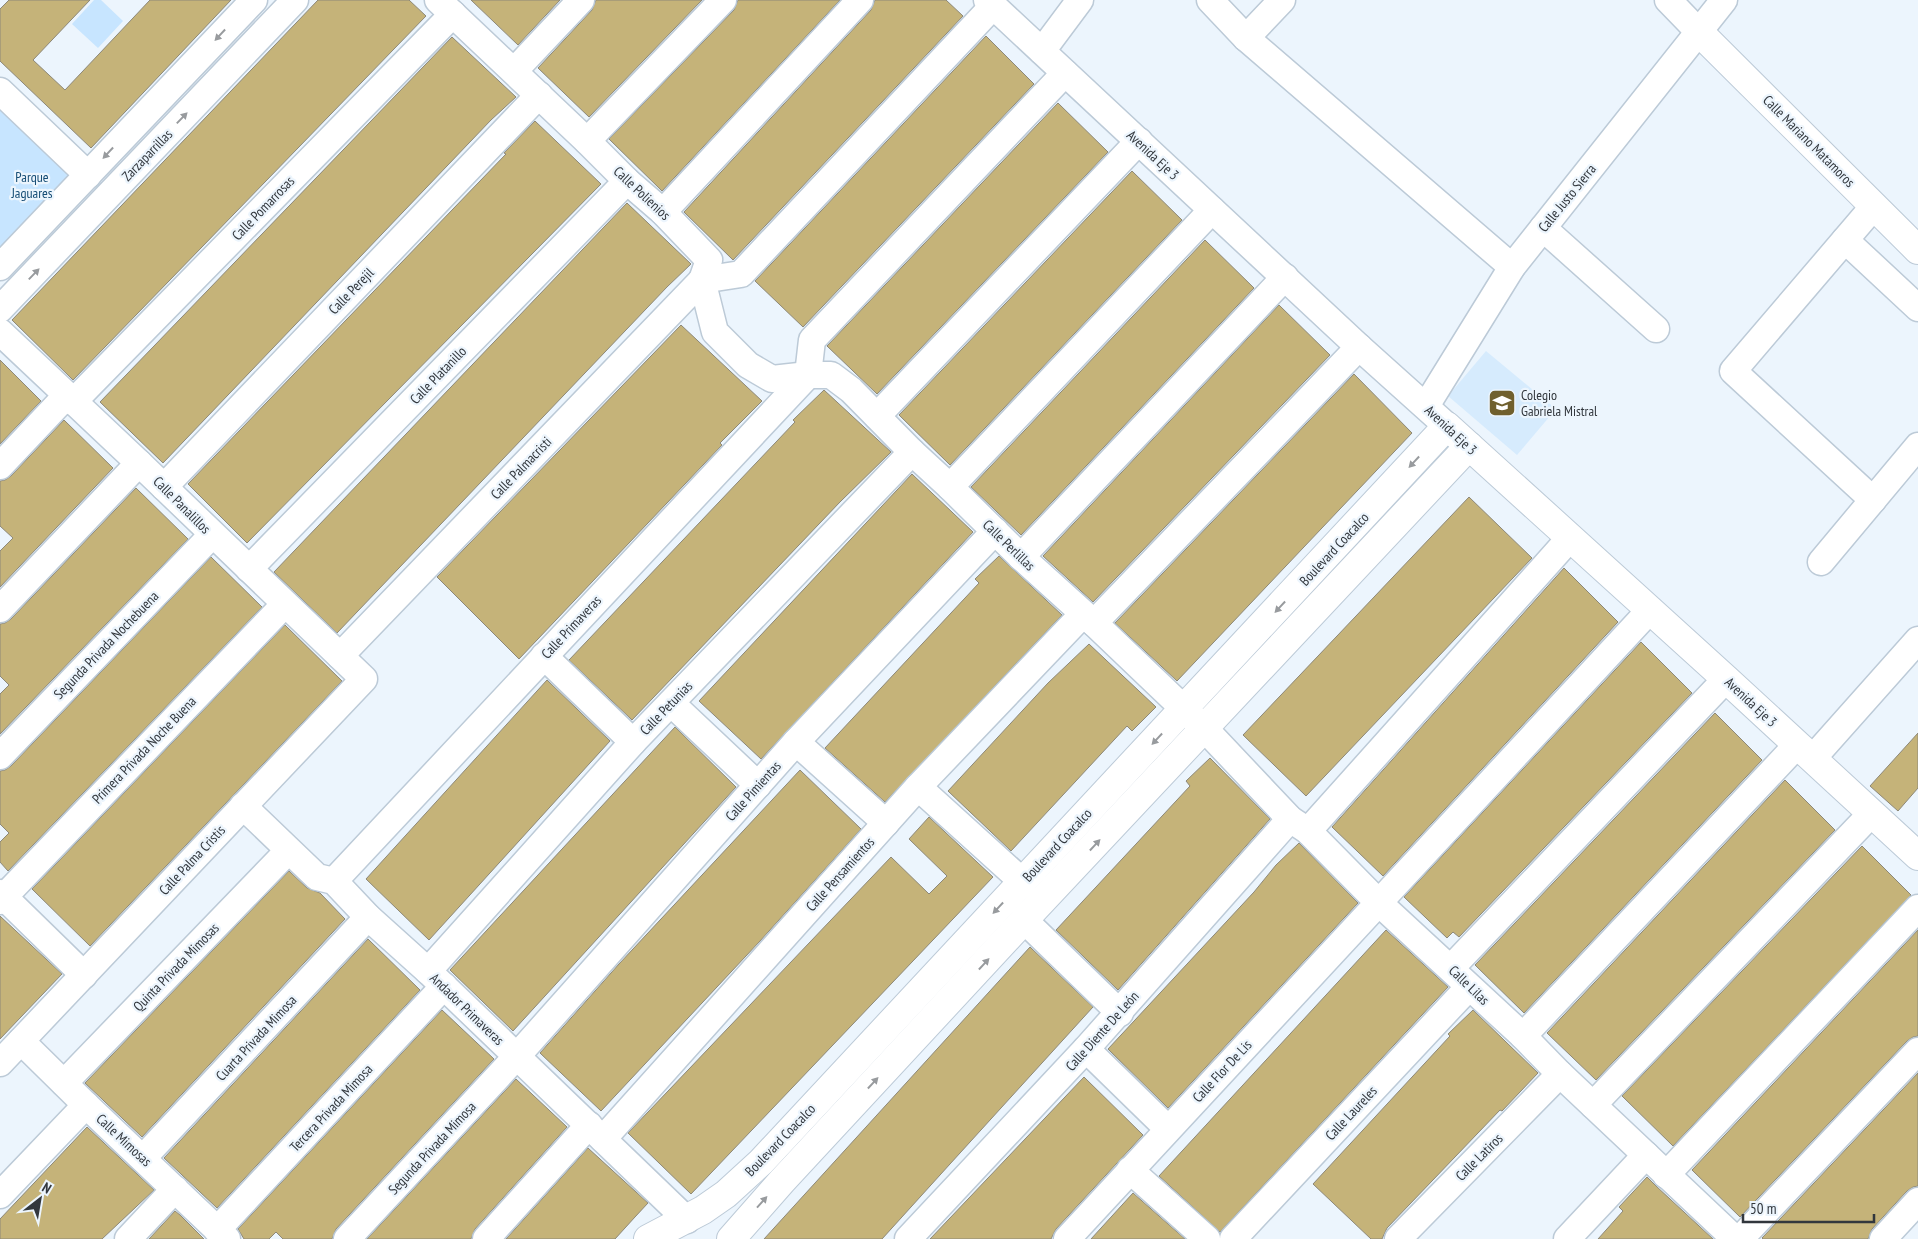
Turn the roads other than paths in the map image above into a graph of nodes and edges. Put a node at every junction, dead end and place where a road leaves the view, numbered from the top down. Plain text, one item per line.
1 (254, 0) edge
2 (295, 0) edge
3 (581, 0) edge
4 (723, 0) edge
5 (860, 0) edge
6 (1080, 0) edge
7 (1209, 0) edge
8 (1282, 0) edge
9 (1668, 0) edge
10 (1724, 0) edge
11 (990, 3) edge
12 (445, 4) edge
13 (1699, 32) junction
14 (1246, 38) junction
15 (1042, 51) junction
16 (514, 71) junction
17 (1066, 72) junction
18 (0, 91) edge
19 (539, 95) junction
20 (587, 141) junction
21 (1139, 141) junction
22 (88, 174) junction
23 (627, 181) junction
24 (1874, 206) junction
25 (1212, 210) junction
26 (663, 212) junction
27 (1543, 228) junction
28 (30, 236) junction
29 (1845, 240) junction
30 (1918, 250) edge
31 (0, 252) edge
32 (0, 267) edge
33 (1512, 267) junction
34 (1285, 277) junction
35 (702, 280) junction
36 (1918, 308) edge
37 (0, 309) edge
38 (1656, 329) dead end
39 (0, 332) edge
40 (1359, 347) junction
41 (808, 374) junction
42 (70, 399) junction
43 (1426, 406) junction
44 (877, 416) junction
45 (1447, 426) junction
46 (1469, 446) junction
47 (1918, 446) edge
48 (912, 452) junction
49 (139, 463) junction
50 (0, 466) edge
51 (164, 487) junction
52 (950, 487) junction
53 (1873, 500) junction
54 (995, 531) junction
55 (212, 535) junction
56 (1570, 538) junction
57 (1020, 557) junction
58 (1822, 562) dead end
59 (248, 569) junction
60 (285, 604) junction
61 (0, 609) edge
62 (1650, 610) junction
63 (1089, 618) junction
64 (1918, 640) edge
65 (340, 656) junction
66 (544, 656) junction
67 (364, 679) joint
68 (1726, 679) junction
69 (671, 703) junction
70 (1184, 710) junction
71 (1205, 729) junction
72 (633, 742) junction
73 (796, 742) junction
74 (1805, 751) junction
75 (0, 756) edge
76 (758, 784) junction
77 (918, 787) junction
78 (243, 806) junction
79 (1871, 814) junction
80 (886, 823) junction
81 (1299, 825) junction
82 (288, 850) junction
83 (1918, 856) edge
84 (334, 881) junction
85 (1023, 882) junction
86 (1, 897) edge
87 (1379, 903) junction
88 (1918, 908) edge
89 (368, 917) junction
90 (1024, 920) junction
91 (1451, 968) junction
92 (84, 975) junction
93 (436, 979) junction
94 (1469, 987) junction
95 (1120, 1013) junction
96 (1523, 1036) junction
97 (21, 1041) junction
98 (1086, 1049) junction
99 (1918, 1051) edge
100 (516, 1056) junction
101 (0, 1063) edge
102 (1560, 1074) junction
103 (64, 1083) junction
104 (86, 1105) junction
105 (1593, 1105) junction
106 (1168, 1129) junction
107 (596, 1132) junction
108 (1646, 1155) junction
109 (143, 1158) junction
110 (1130, 1170) junction
111 (1666, 1175) junction
112 (175, 1189) junction
113 (0, 1195) edge
114 (1918, 1201) edge
115 (687, 1220) junction
116 (222, 1234) edge
117 (1246, 1235) edge
118 (128, 1239) edge
119 (347, 1239) edge
120 (486, 1239) edge
121 (648, 1239) edge
122 (731, 1239) edge
123 (908, 1239) edge
124 (1066, 1239) edge
125 (1207, 1239) edge
126 (1398, 1239) edge
127 (1568, 1239) edge
128 (1735, 1239) edge
129 (1740, 1239) edge
130 (1883, 1239) edge

1 -> 22 street, Zarzaparrillas
37 -> 2 street, Zarzaparrillas
3 - 16 street
4 - 20 street
5 - 26 street
6 - 15 street
7 - 14 street
8 - 14 street
9 - 13 street
10 - 13 street, Calle Justo Sierra
11 - 15 street, Avenida Eje 3
11 - 35 street
12 - 16 street, Calle Polienios
12 - 42 street, Calle Pomarrosas
13 - 24 main road, Calle Mariano Matamoros
13 - 27 street, Calle Justo Sierra
14 - 33 street
15 - 17 street, Avenida Eje 3
16 - 19 street, Calle Polienios
17 - 21 street, Avenida Eje 3
17 - 41 street
18 - 22 street
19 - 20 street, Calle Polienios
19 - 51 street, Calle Perejil
20 - 23 street, Calle Polienios
21 - 25 street, Avenida Eje 3
21 - 44 street
22 - 28 street, Zarzaparrillas
23 - 26 street, Calle Polienios
23 - 59 street, Calle Platanillo
24 - 29 street
24 - 30 main road, Calle Mariano Matamoros
25 - 34 street, Avenida Eje 3
25 - 52 street
26 - 35 street, Calle Polienios
27 - 33 street, Calle Justo Sierra
27 - 38 street
28 - 31 street
28 - 32 street, Zarzaparrillas
29 - 36 street
29 - 53 street
33 - 43 street, Calle Justo Sierra
34 - 40 street, Avenida Eje 3
34 - 57 street
35 - 41 street, Calle Polienios
35 - 65 street, Calle Palmacristi
39 - 42 street, Calle Panalillos
40 - 43 street, Avenida Eje 3
40 - 63 street, Calle Pensamientos
41 - 44 street, Calle Perlillas
41 - 66 street, Calle Primaveras
42 - 49 street, Calle Panalillos
42 - 50 street, Calle Pomarrosas
43 - 45 street, Avenida Eje 3
44 - 48 street, Calle Perlillas
45 - 46 main road, Avenida Eje 3
45 -> 70 main road, Boulevard Coacalco
46 - 56 main road, Avenida Eje 3
46 - 71 main road, Boulevard Coacalco
47 - 53 street
48 - 52 street, Calle Perlillas
48 - 69 street, Calle Petunias
49 - 51 street, Calle Panalillos
49 - 61 street
51 - 55 street, Calle Panalillos
52 - 54 street, Calle Perlillas
53 - 58 street
54 - 57 street, Calle Perlillas
54 - 73 street, Calle Pimientas
55 - 59 street, Calle Panalillos
55 - 75 street, Segunda Privada Nochebuena
56 - 62 main road, Avenida Eje 3
56 - 81 street, Calle Diente De León
57 - 63 street, Calle Perlillas
59 - 60 street, Calle Panalillos
60 - 65 street, Calle Panalillos
60 - 86 street, Primera Privada Noche Buena
62 - 68 main road, Avenida Eje 3
62 - 87 street, Calle Flor De Lis
63 - 70 street, Calle Perlillas
63 - 77 street, Calle Pensamientos
64 - 74 street
65 - 67 street, Calle Panalillos
66 - 72 street
66 - 84 street, Calle Primaveras
67 - 78 street, Calle Palma Cristis
68 - 74 main road, Avenida Eje 3
68 - 91 street
69 - 72 street, Calle Petunias
69 - 76 street
70 - 71 street, Calle Perlillas
70 -> 85 main road, Boulevard Coacalco
71 - 81 street, Calle Lilas
90 -> 71 main road, Boulevard Coacalco
72 - 93 street, Calle Petunias
73 - 76 street, Calle Pimientas
73 - 80 street
74 - 79 main road, Avenida Eje 3
74 - 96 street
76 - 100 street, Calle Pimientas
77 - 80 street, Calle Pensamientos
77 - 85 street
78 - 82 street, Andador Primaveras
78 - 92 street, Calle Palma Cristis
79 - 83 main road, Avenida Eje 3
79 - 105 street
80 - 107 street, Calle Pensamientos
81 - 87 street, Calle Lilas
81 - 95 street, Calle Diente De León
82 - 84 street, Andador Primaveras
82 - 103 street, Quinta Privada Mimosas
84 - 89 street, Andador Primaveras
85 -> 115 main road, Boulevard Coacalco
86 - 92 street
87 - 91 street, Calle Lilas
87 - 106 street, Calle Flor De Lis
88 - 111 street
89 - 93 street, Andador Primaveras
89 - 109 street, Cuarta Privada Mimosa
90 - 95 street
122 -> 90 main road, Boulevard Coacalco
91 - 94 street, Calle Lilas
92 - 97 street, Calle Palma Cristis
93 - 100 street, Andador Primaveras
93 - 116 street, Tercera Privada Mimosa
94 - 96 street, Calle Lilas
94 - 117 street, Calle Laureles
95 - 98 street, Calle Diente De León
96 - 102 street, Calle Lilas
97 - 101 street, Calle Palma Cristis
97 - 103 street, Calle Mimosas
98 - 106 street
98 - 123 street, Calle Diente De León
99 - 129 street
100 - 107 street, Andador Primaveras
100 - 119 street, Segunda Privada Mimosa
102 - 105 street, Calle Lilas
102 - 126 street, Calle Latiros
103 - 104 street, Calle Mimosas
104 - 109 street, Calle Mimosas
104 - 113 street
105 - 108 street, Calle Lilas
106 - 110 street, Calle Flor De Lis
107 - 115 street, Andador Primaveras
107 - 120 street, Calle Pensamientos
108 - 111 street, Calle Lilas
108 - 127 street
109 - 112 street, Calle Mimosas
110 - 124 street, Calle Flor De Lis
110 - 125 street
111 - 128 street, Calle Lilas
112 - 116 street, Calle Mimosas
112 - 118 street
114 - 130 street
115 - 121 main road, Boulevard Coacalco

